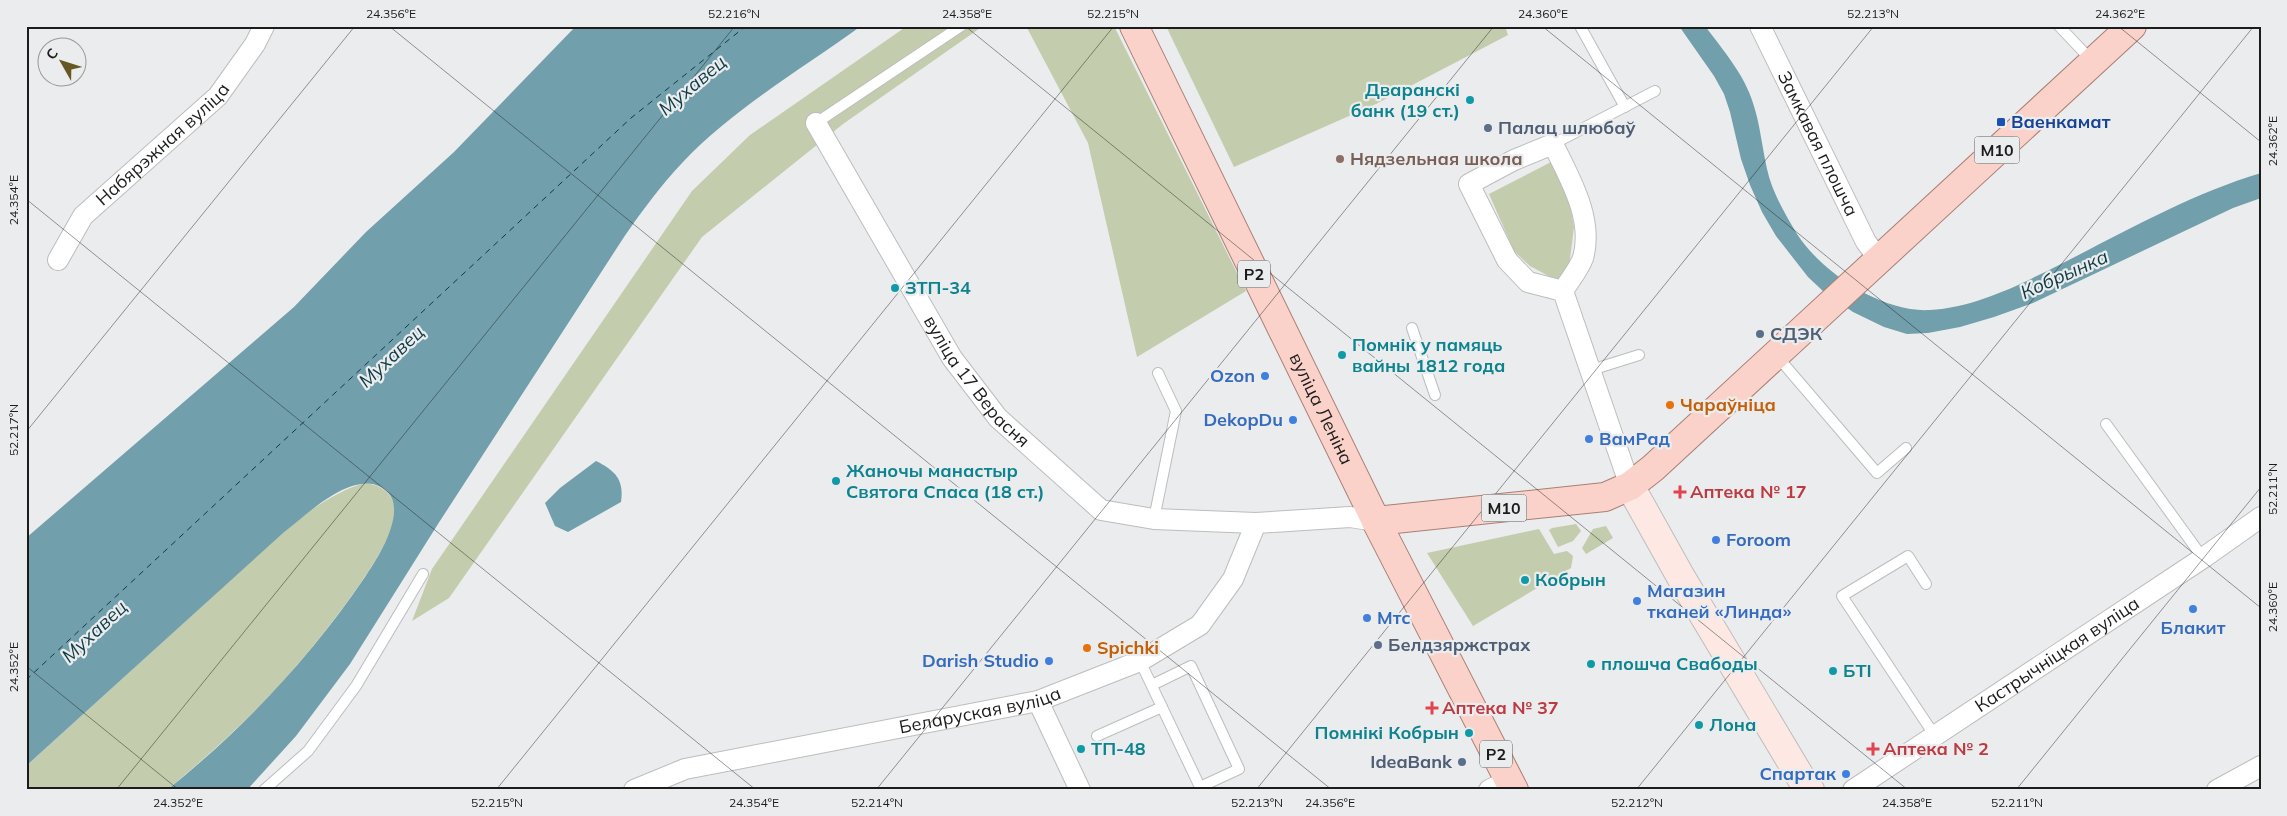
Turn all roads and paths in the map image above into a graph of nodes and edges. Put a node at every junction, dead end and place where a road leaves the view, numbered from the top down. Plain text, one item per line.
1 (264, 26) edge
2 (961, 26) edge
3 (1134, 26) edge
4 (1580, 26) edge
5 (1760, 26) edge
6 (2059, 26) edge
7 (2132, 26) edge
8 (2093, 63) junction
9 (1655, 92) dead end
10 (1625, 107) junction
11 (816, 123) joint
12 (1553, 144) junction
13 (1879, 259) junction
14 (58, 260) dead end
15 (1563, 291) junction
16 (1412, 328) dead end
17 (1776, 354) junction
18 (1638, 355) dead end
19 (1591, 370) junction
20 (1158, 374) dead end
21 (1435, 395) dead end
22 (2106, 424) dead end
23 (1906, 448) dead end
24 (1630, 486) junction
25 (2261, 517) edge
26 (1154, 519) junction
27 (1376, 521) junction
28 (1256, 523) junction
29 (2203, 558) junction
30 (423, 574) dead end
31 (1926, 584) dead end
32 (1140, 661) junction
33 (1152, 685) junction
34 (1038, 701) junction
35 (1162, 707) junction
36 (1097, 736) dead end
37 (1935, 736) junction
38 (2261, 766) edge
39 (1504, 786) edge
40 (2223, 788) edge
41 (264, 790) edge
42 (634, 790) edge
43 (1080, 790) edge
44 (1810, 790) edge
45 (1854, 790) edge

1 - 14 street, Набярэжная вуліца
2 - 11 lane
3 - 27 main road, вуліца Леніна / Р2
4 - 10 lane
5 - 13 street, Замкавая плошча
6 - 8 lane
7 - 8 main road, М10
8 - 13 main road, М10
9 - 10 lane
10 - 12 lane
11 - 26 street, вуліца 17 Верасня
12 - 15 street
12 - 15 street
13 - 17 main road, М10
15 - 19 street
16 - 21 lane
17 - 23 lane
17 - 24 main road, М10
18 - 19 lane
19 - 24 street
20 - 26 lane
22 - 29 lane
24 - 27 main road, М10
24 - 44 main road
25 - 29 street, Кастрычніцкая вуліца
26 - 28 street, вуліца 17 Верасня
27 - 28 street, вуліца 17 Верасня
27 - 39 main road, вуліца Леніна / Р2
28 - 32 street, Беларуская вуліца
29 - 37 street, Кастрычніцкая вуліца
30 - 41 lane
31 - 37 lane
32 - 33 lane
32 - 34 street, Беларуская вуліца
33 - 35 lane
33 - 35 lane
34 - 42 street, Беларуская вуліца
34 - 43 street
35 - 36 lane
37 - 45 street, Кастрычніцкая вуліца
38 - 40 street

